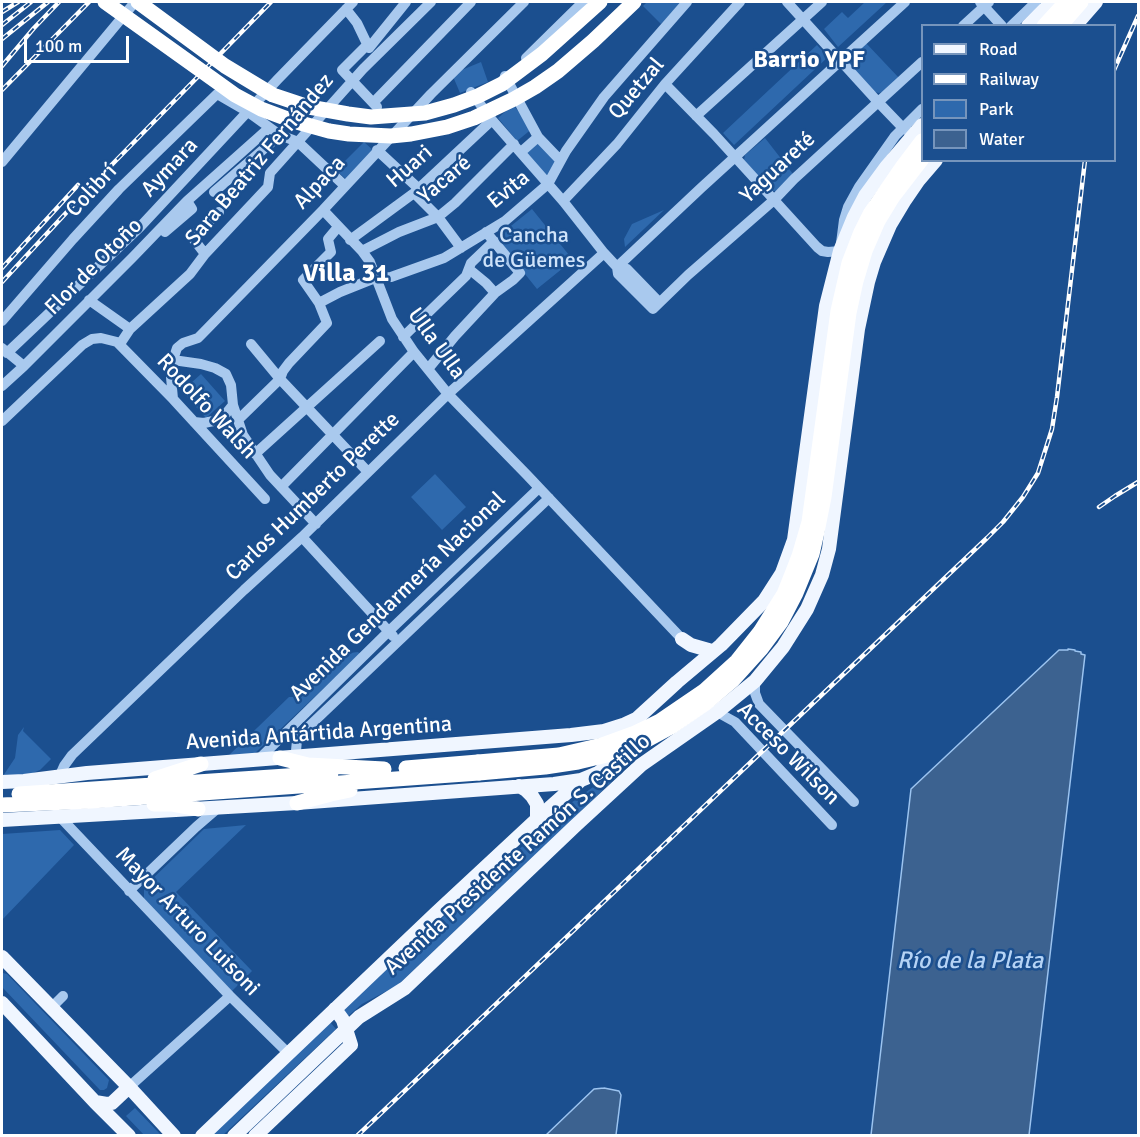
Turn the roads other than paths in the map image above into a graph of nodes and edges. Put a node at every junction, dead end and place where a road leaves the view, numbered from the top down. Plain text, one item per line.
1 (105, 2) edge
2 (137, 2) edge
3 (406, 2) edge
4 (431, 2) edge
5 (471, 2) edge
6 (524, 2) edge
7 (583, 2) edge
8 (600, 2) edge
9 (634, 2) edge
10 (687, 2) edge
11 (740, 2) edge
12 (787, 2) edge
13 (822, 2) edge
14 (905, 2) edge
15 (1035, 2) edge
16 (1052, 2) edge
17 (1066, 2) edge
18 (1081, 2) edge
19 (1096, 2) edge
20 (984, 3) edge
21 (350, 5) edge
22 (804, 19) junction
23 (965, 24) edge
24 (1000, 24) edge
25 (1013, 24) edge
26 (1030, 24) edge
27 (1046, 24) edge
28 (1062, 24) edge
29 (1077, 24) edge
30 (368, 47) junction
31 (841, 61) junction
32 (921, 63) edge
33 (352, 82) junction
34 (665, 84) junction
35 (471, 92) dead end
36 (878, 102) junction
37 (373, 103) junction
38 (248, 112) junction
39 (921, 114) edge
40 (696, 116) junction
41 (492, 120) junction
42 (269, 128) junction
43 (398, 129) junction
44 (917, 133) edge
45 (280, 135) junction
46 (538, 137) junction
47 (298, 142) junction
48 (518, 148) junction
49 (377, 150) junction
50 (735, 157) junction
51 (560, 160) junction
52 (921, 160) edge
53 (2, 162) edge
54 (934, 162) edge
55 (548, 184) junction
56 (345, 186) junction
57 (416, 191) junction
58 (214, 192) dead end
59 (774, 200) junction
60 (563, 201) junction
61 (323, 210) junction
62 (219, 212) dead end
63 (438, 217) junction
64 (338, 227) junction
65 (486, 232) junction
66 (350, 240) junction
67 (494, 241) junction
68 (461, 248) junction
69 (840, 250) junction
70 (362, 251) junction
71 (604, 253) junction
72 (205, 254) junction
73 (617, 267) junction
74 (469, 269) junction
75 (375, 278) junction
76 (495, 293) junction
77 (89, 300) junction
78 (319, 303) junction
79 (2, 321) edge
80 (130, 329) junction
81 (403, 337) junction
82 (380, 341) dead end
83 (119, 343) junction
84 (251, 344) dead end
85 (4, 350) edge
86 (414, 352) junction
87 (173, 360) junction
88 (24, 366) junction
89 (428, 369) junction
90 (280, 379) junction
91 (2, 386) edge
92 (448, 394) junction
93 (173, 399) junction
94 (233, 405) junction
95 (307, 406) junction
96 (238, 420) junction
97 (2, 421) edge
98 (194, 422) junction
99 (332, 435) junction
100 (255, 454) junction
101 (368, 472) junction
102 (281, 488) junction
103 (539, 488) junction
104 (549, 498) junction
105 (265, 499) dead end
106 (315, 524) junction
107 (302, 537) junction
108 (389, 631) junction
109 (682, 639) junction
110 (398, 641) junction
111 (717, 648) junction
112 (738, 650) dead end
113 (693, 669) junction
114 (755, 681) junction
115 (696, 691) dead end
116 (717, 712) junction
117 (634, 721) joint
118 (620, 756) dead end
119 (298, 757) junction
120 (280, 758) junction
121 (258, 760) junction
122 (592, 763) dead end
123 (201, 764) junction
124 (478, 767) junction
125 (384, 769) junction
126 (566, 769) dead end
127 (427, 776) junction
128 (59, 777) junction
129 (581, 780) junction
130 (2, 782) edge
131 (554, 784) junction
132 (519, 786) junction
133 (2, 795) edge
134 (92, 795) junction
135 (854, 802) dead end
136 (297, 803) junction
137 (2, 805) edge
138 (218, 808) junction
139 (198, 809) junction
140 (60, 817) junction
141 (537, 819) junction
142 (2, 820) edge
143 (832, 825) dead end
144 (129, 891) junction
145 (2, 957) edge
146 (2, 971) edge
147 (16, 972) junction
148 (63, 996) dead end
149 (230, 996) junction
150 (2, 1003) edge
151 (51, 1008) junction
152 (331, 1013) junction
153 (346, 1029) junction
154 (288, 1053) junction
155 (129, 1087) junction
156 (95, 1102) junction
157 (129, 1136) edge
158 (174, 1136) edge
159 (202, 1136) edge
160 (234, 1136) edge
161 (255, 1136) edge

1 - 9 highway, bridge
2 - 8 highway, bridge
2 - 53 street
3 - 30 street
4 - 33 street, Sara Beatriz Fernández
5 - 37 street
6 - 43 street, Alpaca
7 - 46 street
10 - 51 street, Evita
11 - 34 street, Quetzal
12 - 22 street
13 - 22 street
14 - 31 street
15 - 25 street
16 - 26 main road
17 - 27 highway
18 - 28 highway
19 - 29 main road
20 - 23 street
20 - 24 street
21 - 30 street
21 - 38 street, Aymara
22 - 31 street
22 - 40 street
30 - 33 street
31 - 36 street
31 - 50 street
32 - 36 street, Yaguareté
33 - 37 street
33 - 47 street, Sara Beatriz Fernández
34 - 40 street
34 - 60 street, Quetzal
35 - 41 street
36 - 44 street
36 - 59 street, Yaguareté
37 - 43 street
38 - 42 street
38 - 79 street, Colibrí
38 - 85 street, Aymara
39 - 44 street
40 - 50 street
41 - 48 street
41 - 57 street, Huari
42 - 45 street
42 - 77 street, Flor de Otoño
43 - 49 street, Alpaca
44 - 69 main road, Avenida Presidente Ramón S. Castillo
44 - 124 highway, bridge
45 - 47 street
45 - 58 street
46 - 48 street, Yacaré
46 - 51 street
47 - 56 street
47 - 72 street, Sara Beatriz Fernández
48 - 55 street
48 - 63 street, Yacaré
49 - 56 street, Alpaca
49 - 57 street
50 - 59 street
50 - 73 street
51 - 55 street, Evita
52 - 124 highway, bridge
54 - 114 main road, Avenida Presidente Ramón S. Castillo
55 - 60 street
55 - 65 street, Evita
56 - 61 street, Alpaca
57 - 63 street
57 - 66 street, Huari
59 - 69 street
59 - 73 street, Yaguareté
60 - 71 street
61 - 64 street, Ulla Ulla
61 - 87 street, Alpaca
62 - 72 street
63 - 68 street
63 - 70 street, Yacaré
64 - 66 street, Ulla Ulla
64 - 78 street
65 - 67 street
65 - 68 street, Evita
66 - 70 street, Ulla Ulla
67 - 74 street
67 - 76 street
68 - 75 street, Evita
69 - 111 main road, Avenida Presidente Ramón S. Castillo
70 - 75 street, Ulla Ulla
71 - 73 street
71 - 92 street, Carlos Humberto Perette
72 - 80 street, Sara Beatriz Fernández
74 - 76 street
74 - 81 street
75 - 78 street, Evita
75 - 81 street, Ulla Ulla
76 - 89 street
77 - 80 street
77 - 88 street, Flor de Otoño
78 - 90 street
80 - 83 street, Sara Beatriz Fernández
81 - 86 street, Ulla Ulla
82 - 95 street
83 - 93 street, Rodolfo Walsh
83 - 97 street
84 - 90 street
85 - 88 street
86 - 89 street, Ulla Ulla
86 - 99 street
87 - 93 street
87 - 94 street
88 - 91 street, Flor de Otoño
89 - 92 street, Ulla Ulla
90 - 95 street
90 - 96 street
92 - 101 street, Carlos Humberto Perette
92 - 103 street, Ulla Ulla
93 - 98 street, Rodolfo Walsh
94 - 96 street
94 - 98 street
95 - 99 street
95 - 100 street
96 - 100 street
98 - 105 street, Rodolfo Walsh
99 - 101 street
99 - 102 street
100 - 102 street
101 - 106 street, Carlos Humberto Perette
102 - 106 street
103 - 104 street, Ulla Ulla
103 - 108 street, Avenida Gendarmería Nacional
104 - 109 street, Ulla Ulla
104 - 110 street, Avenida Gendarmería Nacional
106 - 107 street, Carlos Humberto Perette
107 - 108 street
107 - 128 street, Carlos Humberto Perette
108 - 110 street
108 - 121 street, Avenida Gendarmería Nacional
109 - 111 main road
109 - 113 main road
110 - 119 street, Avenida Gendarmería Nacional
111 - 112 main road
111 - 113 main road, Avenida Presidente Ramón S. Castillo
113 - 115 main road
113 - 117 main road, Avenida Presidente Ramón S. Castillo
114 - 116 main road, Avenida Presidente Ramón S. Castillo
114 - 135 street, Acceso Wilson
116 - 143 street, Acceso Wilson
116 - 153 main road, Avenida Presidente Ramón S. Castillo
117 - 119 main road, Avenida Antártida Argentina
118 - 129 main road, Avenida Presidente Ramón S. Castillo
119 - 120 main road, Avenida Antártida Argentina
120 - 121 main road, Avenida Antártida Argentina
120 - 125 highway
121 - 123 main road, Avenida Antártida Argentina
122 - 129 main road, Avenida Presidente Ramón S. Castillo
123 - 128 main road, Avenida Antártida Argentina
123 - 134 highway
124 - 125 highway
124 - 127 highway
125 - 134 highway
126 - 131 main road
127 - 134 highway
127 - 136 highway
128 - 130 main road, Avenida Antártida Argentina
129 - 131 main road
129 - 141 main road, Avenida Presidente Ramón S. Castillo
131 - 132 main road
132 - 136 main road
132 - 141 main road
133 - 134 highway
134 - 137 highway
134 - 139 highway
136 - 138 main road
138 - 139 main road
138 - 144 street
139 - 140 main road
140 - 142 main road
140 - 144 street, Mayor Arturo Luisoni
141 - 152 main road, Avenida Presidente Ramón S. Castillo
144 - 149 street, Mayor Arturo Luisoni
145 - 147 main road
146 - 147 main road
147 - 151 main road
148 - 151 street
149 - 154 street, Mayor Arturo Luisoni
149 - 155 street
150 - 156 main road
151 - 155 main road
152 - 153 main road
152 - 154 main road, Avenida Presidente Ramón S. Castillo
153 - 160 main road, Avenida Presidente Ramón S. Castillo
153 - 161 main road
154 - 159 main road, Avenida Presidente Ramón S. Castillo
155 - 156 main road
155 - 158 main road
156 - 157 main road

